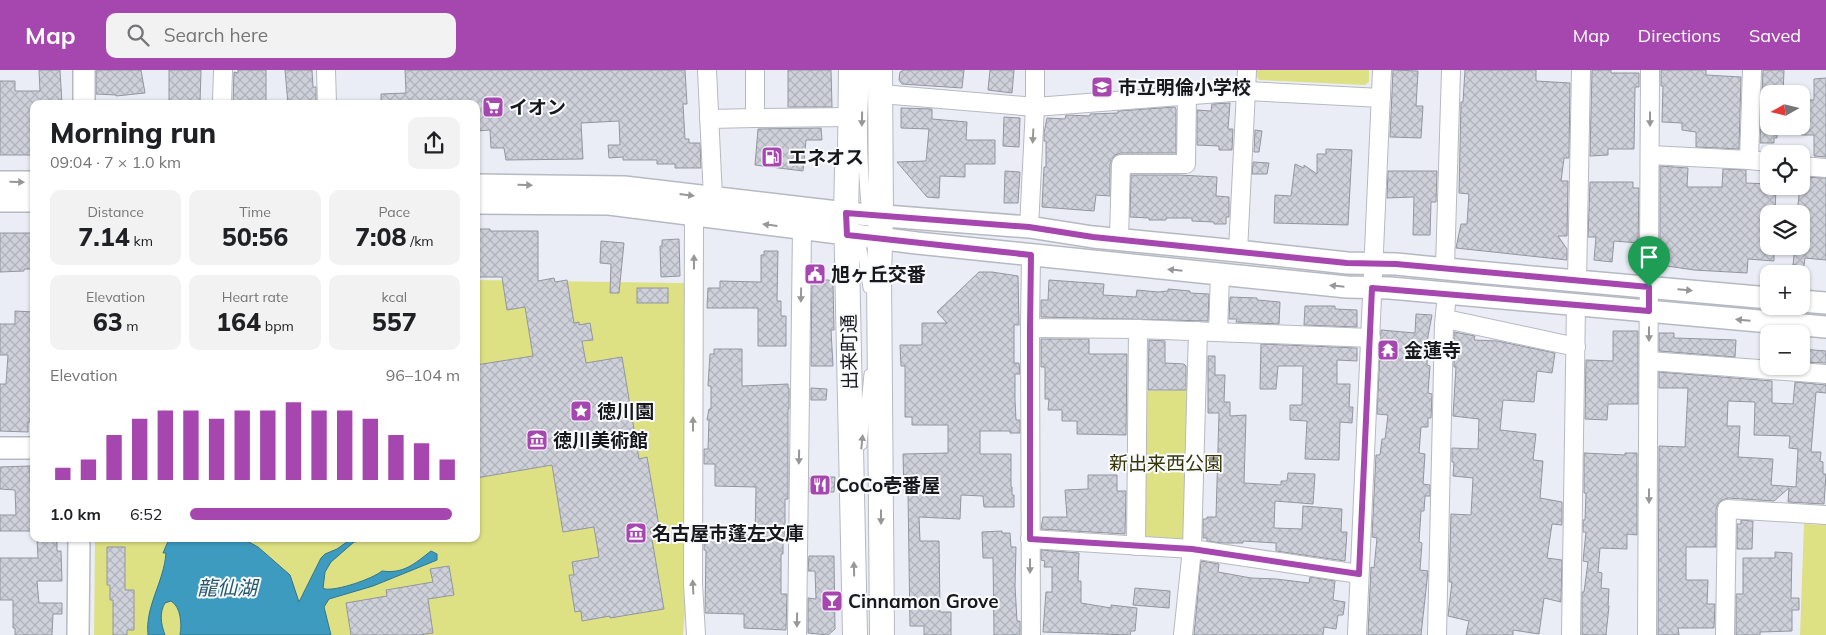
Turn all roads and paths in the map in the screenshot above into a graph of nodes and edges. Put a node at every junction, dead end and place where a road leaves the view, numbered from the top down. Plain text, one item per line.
1 (84, 70) edge
2 (222, 70) edge
3 (326, 70) edge
4 (707, 70) edge
5 (755, 70) edge
6 (851, 70) edge
7 (866, 70) edge
8 (880, 70) edge
9 (1035, 70) edge
10 (1246, 70) edge
11 (1382, 70) edge
12 (1451, 70) edge
13 (1581, 70) edge
14 (1650, 70) edge
15 (1752, 70) edge
16 (1246, 90) junction
17 (881, 94) junction
18 (1187, 95) junction
19 (1381, 98) junction
20 (84, 100) edge
21 (222, 100) edge
22 (328, 100) edge
23 (1035, 107) junction
24 (850, 117) junction
25 (755, 118) junction
26 (709, 119) junction
27 (1650, 155) junction
28 (1749, 160) junction
29 (1760, 161) edge
30 (1810, 167) edge
31 (1826, 168) edge
32 (0, 182) edge
33 (30, 182) edge
34 (480, 184) edge
35 (713, 198) junction
36 (0, 201) edge
37 (30, 201) edge
38 (480, 202) edge
39 (694, 216) junction
40 (864, 225) junction
41 (1029, 227) junction
42 (802, 229) junction
43 (1119, 239) junction
44 (1238, 251) junction
45 (1031, 255) junction
46 (1374, 263) junction
47 (1445, 268) junction
48 (1220, 275) junction
49 (1577, 280) junction
50 (1649, 287) junction
51 (1372, 288) junction
52 (1447, 294) junction
53 (1760, 297) edge
54 (868, 299) dead end
55 (1810, 302) edge
56 (1826, 303) edge
57 (1576, 305) junction
58 (1649, 311) junction
59 (1446, 319) junction
60 (1826, 327) edge
61 (1030, 328) junction
62 (1138, 330) junction
63 (1198, 331) junction
64 (1218, 332) junction
65 (1371, 338) junction
66 (1576, 347) junction
67 (1649, 361) junction
68 (869, 364) dead end
69 (1826, 374) edge
70 (0, 448) edge
71 (30, 448) edge
72 (1826, 515) edge
73 (853, 525) junction
74 (1030, 539) junction
75 (79, 542) edge
76 (1136, 546) junction
77 (1192, 549) junction
78 (1359, 574) junction
79 (78, 635) edge
80 (696, 635) edge
81 (796, 635) edge
82 (855, 635) edge
83 (882, 635) edge
84 (1031, 635) edge
85 (1183, 635) edge
86 (1357, 635) edge
87 (1437, 635) edge
88 (1572, 635) edge
89 (1647, 635) edge
90 (1725, 635) edge

1 - 20 street
2 - 21 street
3 - 22 street
4 - 26 street
5 - 25 street
6 - 24 main road, 出来町通
7 -> 40 lane
8 - 17 main road, 出来町通
9 - 23 street
10 - 16 street
11 - 19 street
12 - 47 street
13 - 49 street
14 -> 27 street
15 - 28 street
16 - 18 street
16 - 19 street
16 - 44 street
17 - 23 street
17 - 40 main road, 出来町通
18 - 23 street
18 - 43 street
19 - 46 street
23 -> 41 street
24 - 25 street
24 - 40 main road, 出来町通
25 - 26 street
26 - 35 street
27 - 28 street
27 - 50 street
28 - 29 street
30 - 31 street
32 -> 33 street
34 -> 35 street
35 - 40 street
36 - 37 street
38 - 39 street
42 -> 39 street
80 -> 39 street
40 - 41 street
40 - 42 street
40 - 45 street
40 - 54 lane
40 - 73 main road, 出来町通
40 -> 83 main road, 出来町通
41 - 43 street
42 -> 81 street
43 - 44 street
44 - 46 street
48 -> 45 street
45 - 61 street
46 - 47 street
46 - 51 street
47 - 49 street
51 -> 48 street
48 - 64 street
49 - 50 street
50 -> 53 street
50 - 58 street
51 - 52 street
51 - 65 street
52 - 57 street
52 - 59 street
55 - 56 street
57 - 58 street
57 - 66 street
60 -> 58 street
58 -> 67 street
59 - 66 street
59 - 87 street
61 - 62 street
61 - 74 street
62 - 63 street
62 - 76 street
63 - 64 street
63 - 77 street
64 - 65 street
65 - 78 street
66 - 88 street
67 - 69 street
67 -> 89 street
73 -> 68 lane
70 - 71 street
72 - 90 street
82 -> 73 main road, 出来町通
74 - 76 street
74 -> 84 street
75 - 79 street
76 - 77 street
77 - 78 street
77 - 85 street
78 - 86 street

